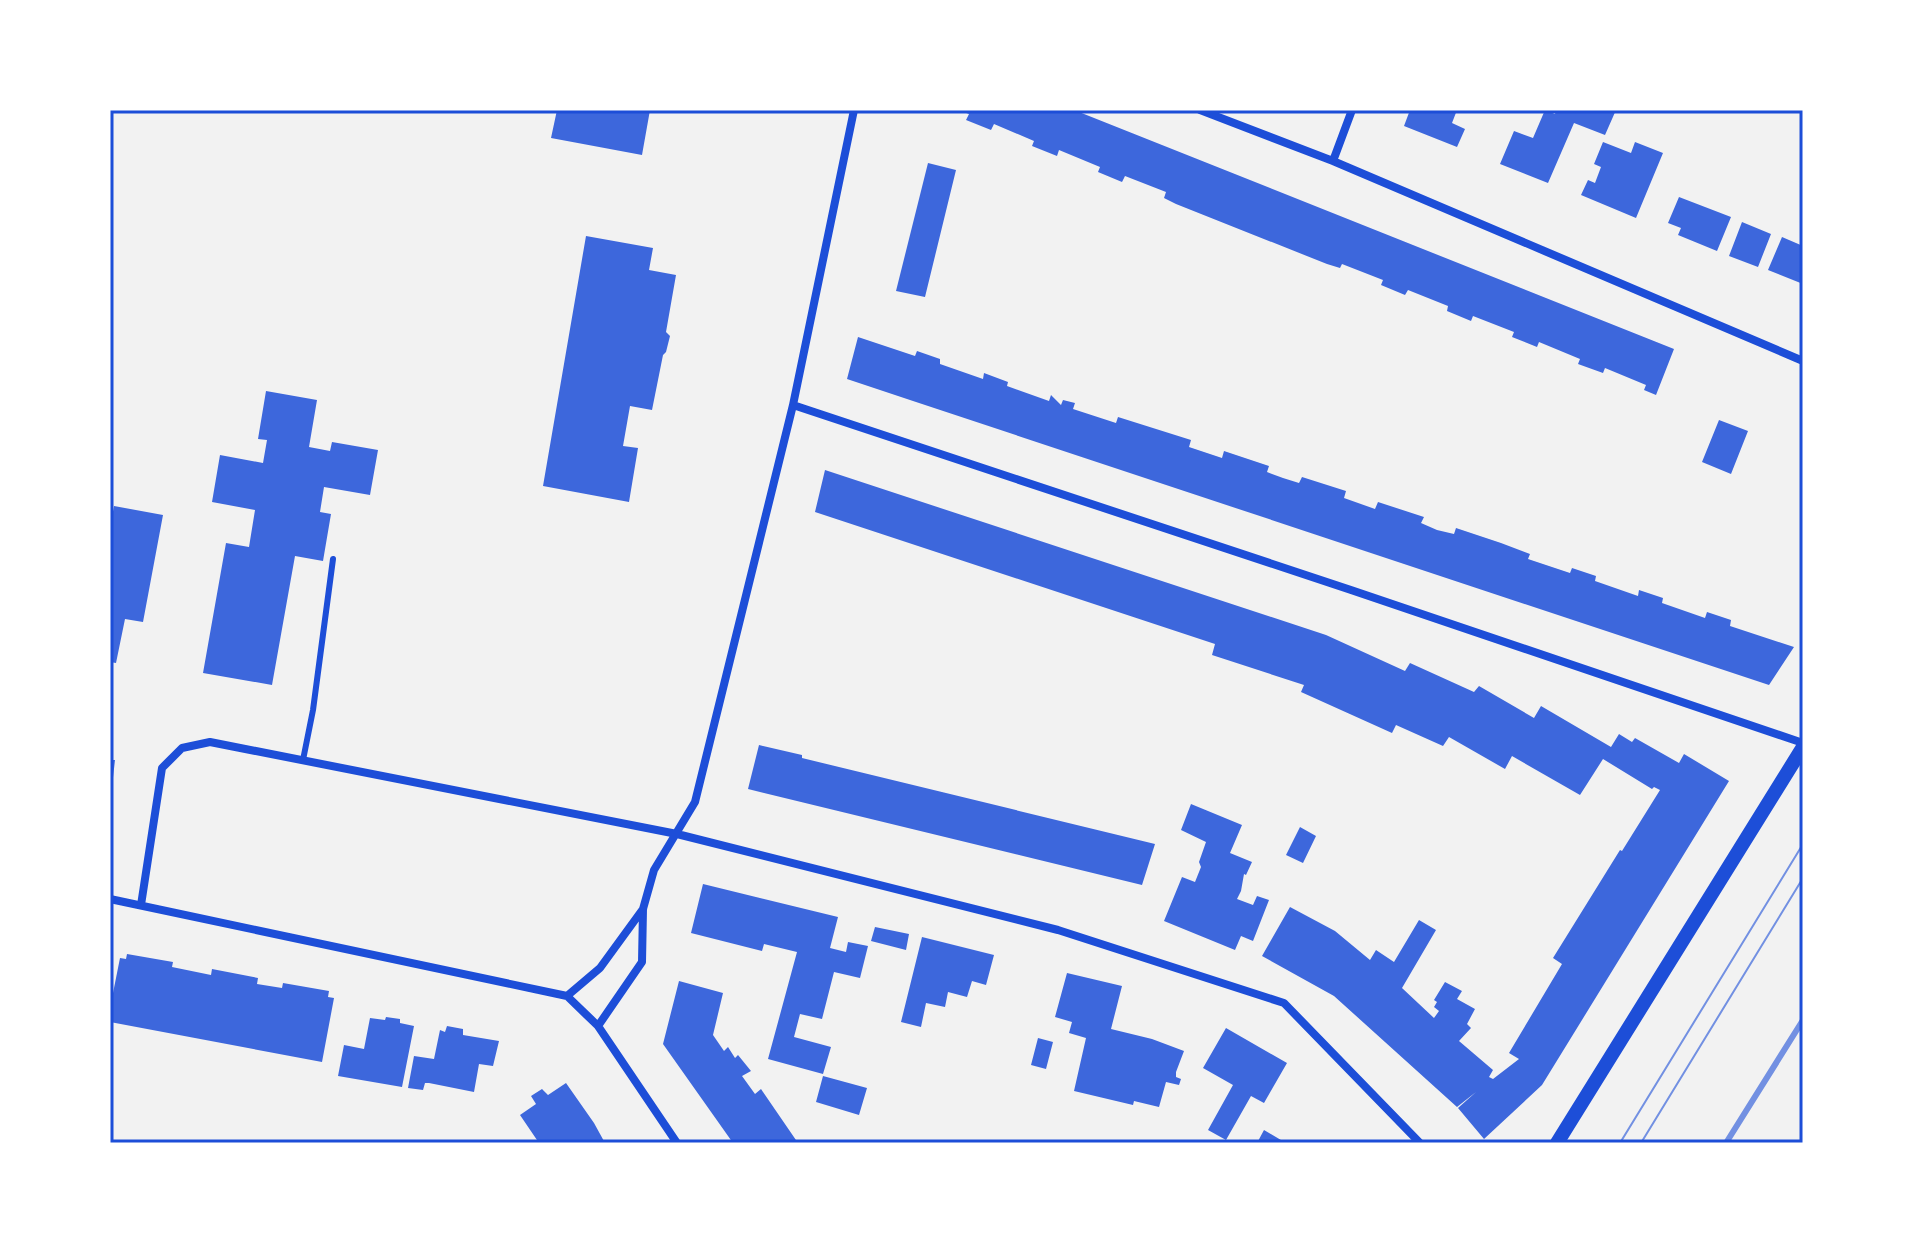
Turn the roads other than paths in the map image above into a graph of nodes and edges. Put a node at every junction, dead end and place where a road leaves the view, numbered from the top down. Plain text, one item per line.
1 (854, 110) edge
2 (1200, 110) edge
3 (1352, 110) edge
4 (1333, 161) junction
5 (1803, 361) edge
6 (793, 405) junction
7 (333, 559) dead end
8 (1803, 745) edge
9 (303, 760) junction
10 (677, 834) junction
11 (110, 899) edge
12 (141, 905) junction
13 (643, 909) junction
14 (567, 996) junction
15 (598, 1026) junction
16 (677, 1143) edge
17 (1420, 1143) edge
18 (1557, 1143) edge

1 - 6 street
2 - 4 street
3 - 4 street
4 - 5 street
6 - 8 street
6 - 10 street
7 - 9 lane
8 - 18 street
9 - 10 street
9 - 12 street
10 - 13 street
10 - 17 street
11 - 12 street
12 - 14 street
13 - 14 street
13 - 15 street
14 - 15 street
15 - 16 street

